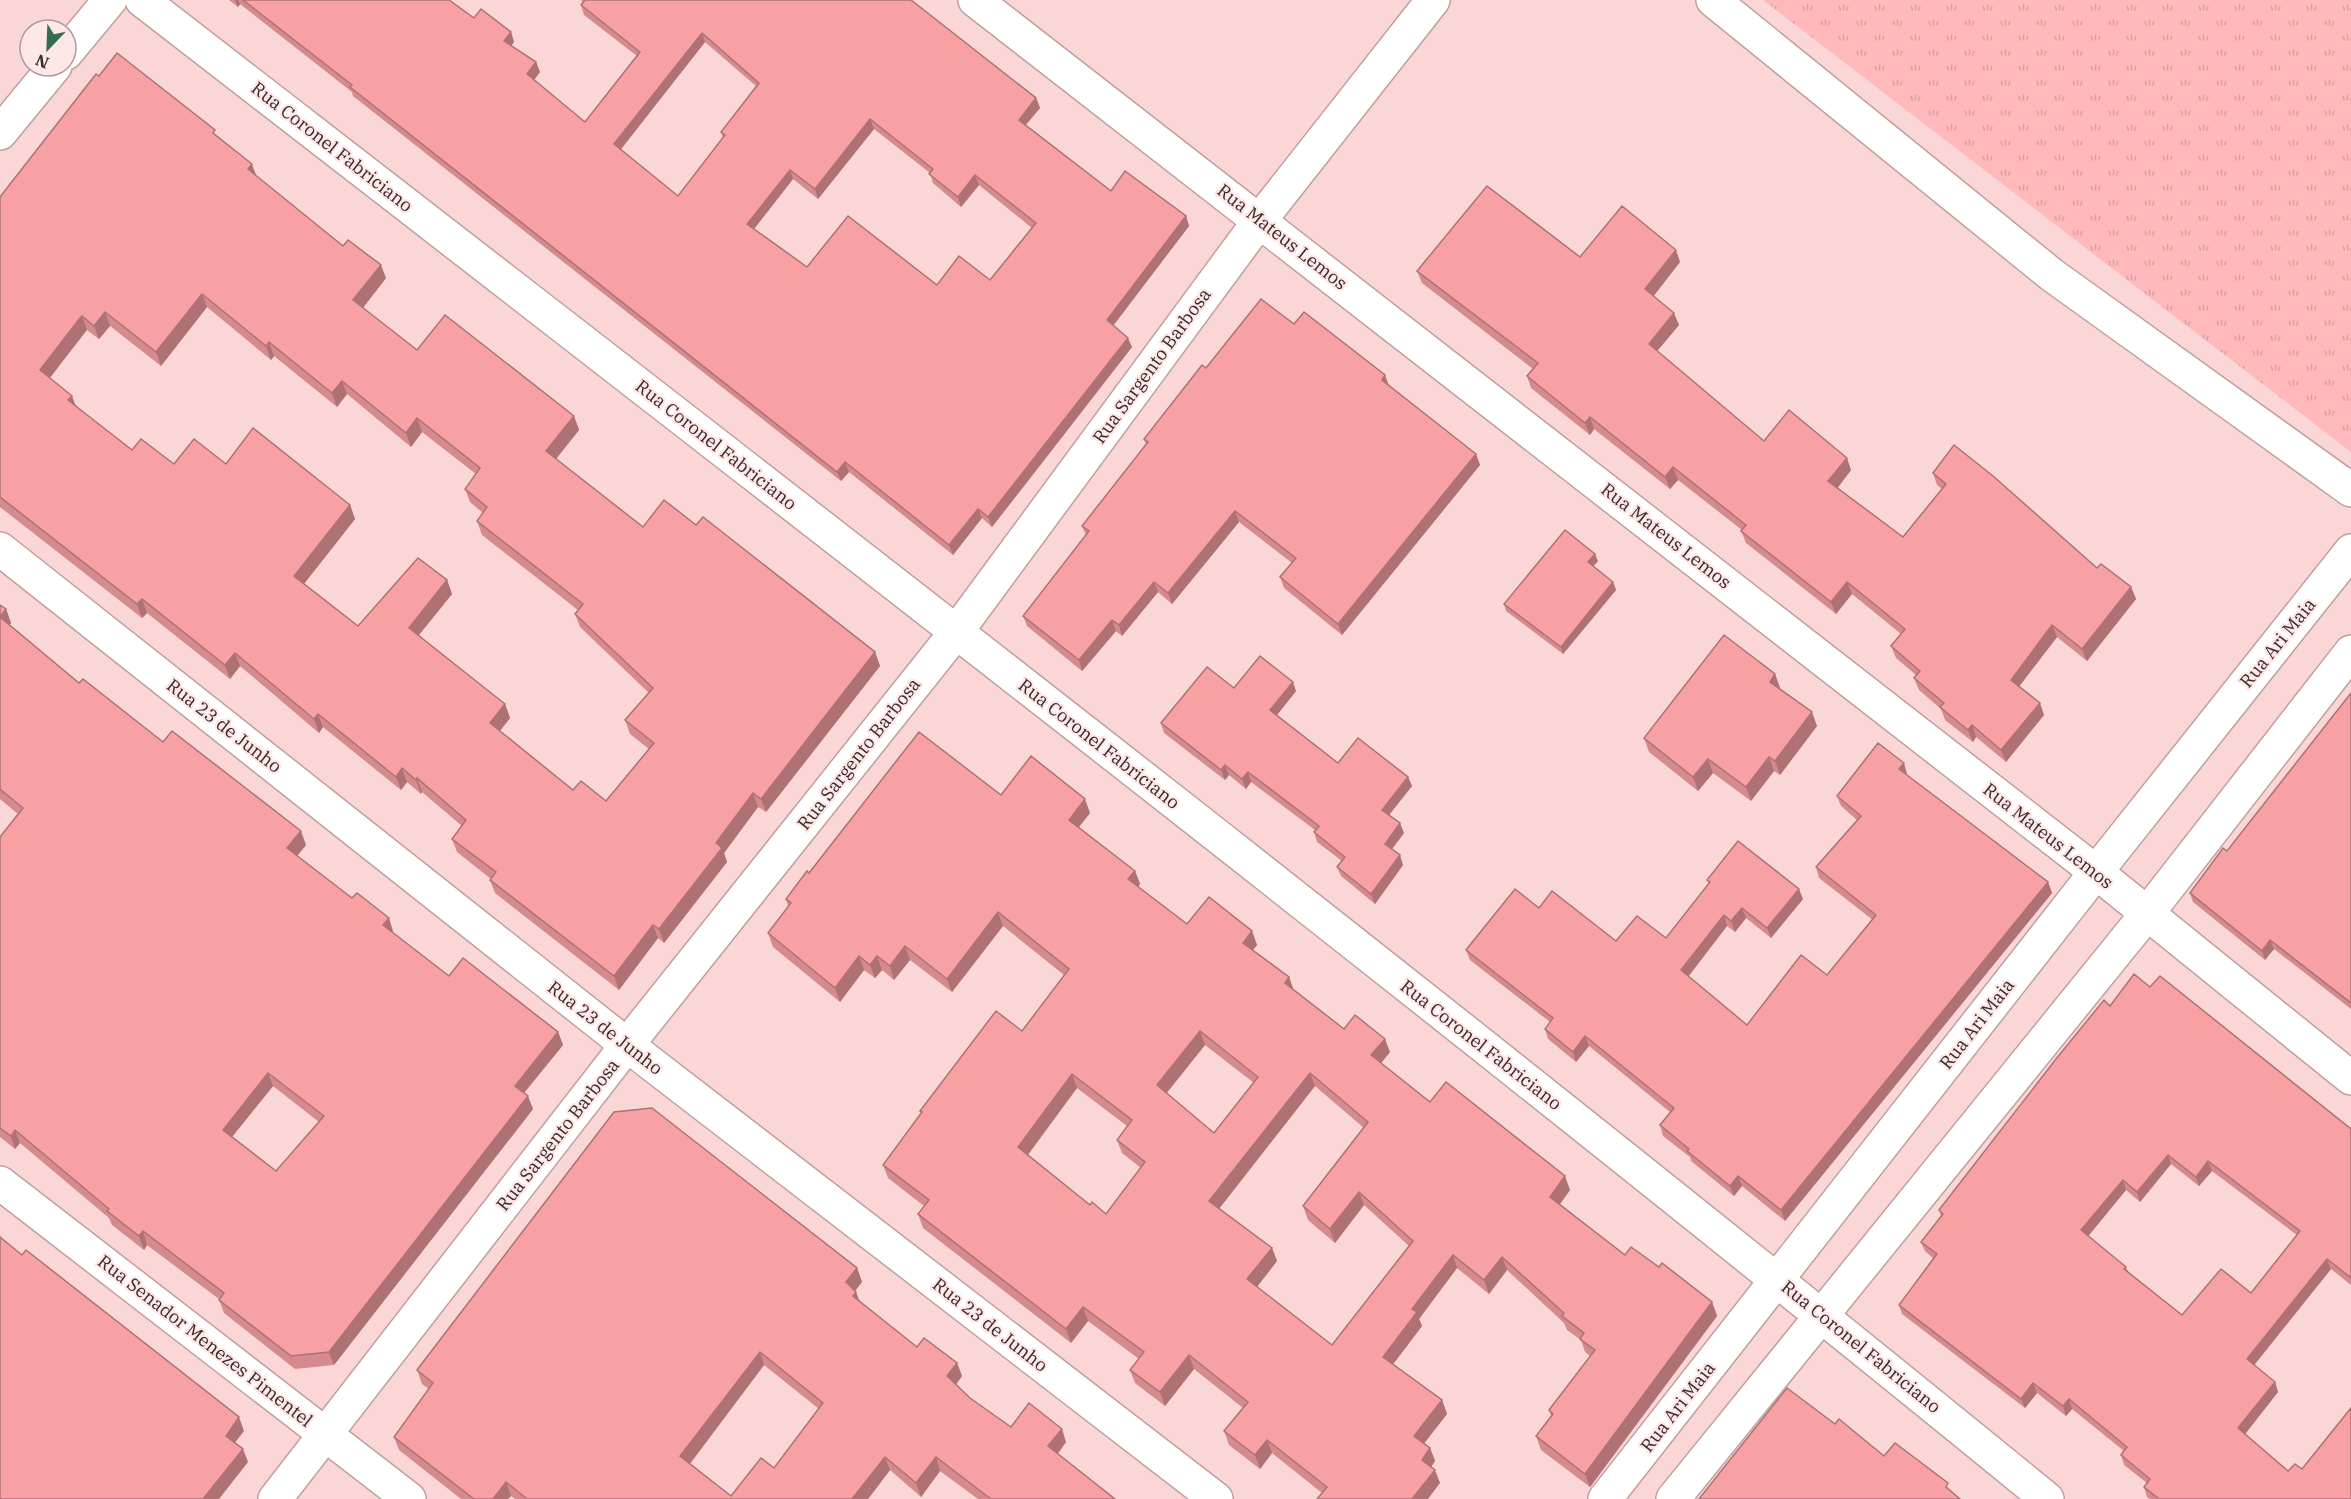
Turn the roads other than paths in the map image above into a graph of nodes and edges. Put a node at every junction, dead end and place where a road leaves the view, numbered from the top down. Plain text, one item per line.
1 (110, 0) edge
2 (142, 0) edge
3 (975, 0) edge
4 (1433, 0) edge
5 (1713, 0) edge
6 (78, 39) edge
7 (45, 78) edge
8 (0, 133) edge
9 (1260, 220) junction
10 (2351, 490) edge
11 (0, 549) edge
12 (2351, 551) edge
13 (957, 631) junction
14 (2351, 652) edge
15 (2096, 872) junction
16 (2146, 915) junction
17 (627, 1045) junction
18 (2351, 1078) edge
19 (0, 1183) edge
20 (1778, 1280) junction
21 (1823, 1316) junction
22 (326, 1434) junction
23 (275, 1499) edge
24 (410, 1499) edge
25 (1216, 1499) edge
26 (1605, 1499) edge
27 (1673, 1499) edge
28 (2047, 1499) edge

1 - 6 street
2 - 13 street, Rua Coronel Fabriciano
3 - 9 street, Rua Mateus Lemos
4 - 9 street, Rua Sargento Barbosa
5 - 10 street
7 - 8 street
9 - 13 street, Rua Sargento Barbosa
9 - 15 street, Rua Mateus Lemos
11 - 17 street, Rua 23 de Junho
12 - 15 street, Rua Ari Maia
13 - 17 street, Rua Sargento Barbosa
13 - 20 street, Rua Coronel Fabriciano
14 - 16 street
15 - 16 street, Rua Mateus Lemos
15 - 20 street, Rua Ari Maia
16 - 18 street, Rua Mateus Lemos
16 - 21 street
17 - 22 street, Rua Sargento Barbosa
17 - 25 street, Rua 23 de Junho
19 - 22 street, Rua Senador Menezes Pimentel
20 - 21 street, Rua Coronel Fabriciano
20 - 26 street, Rua Ari Maia
21 - 27 street
21 - 28 street, Rua Coronel Fabriciano
22 - 23 street, Rua Sargento Barbosa
22 - 24 street, Rua Senador Menezes Pimentel

